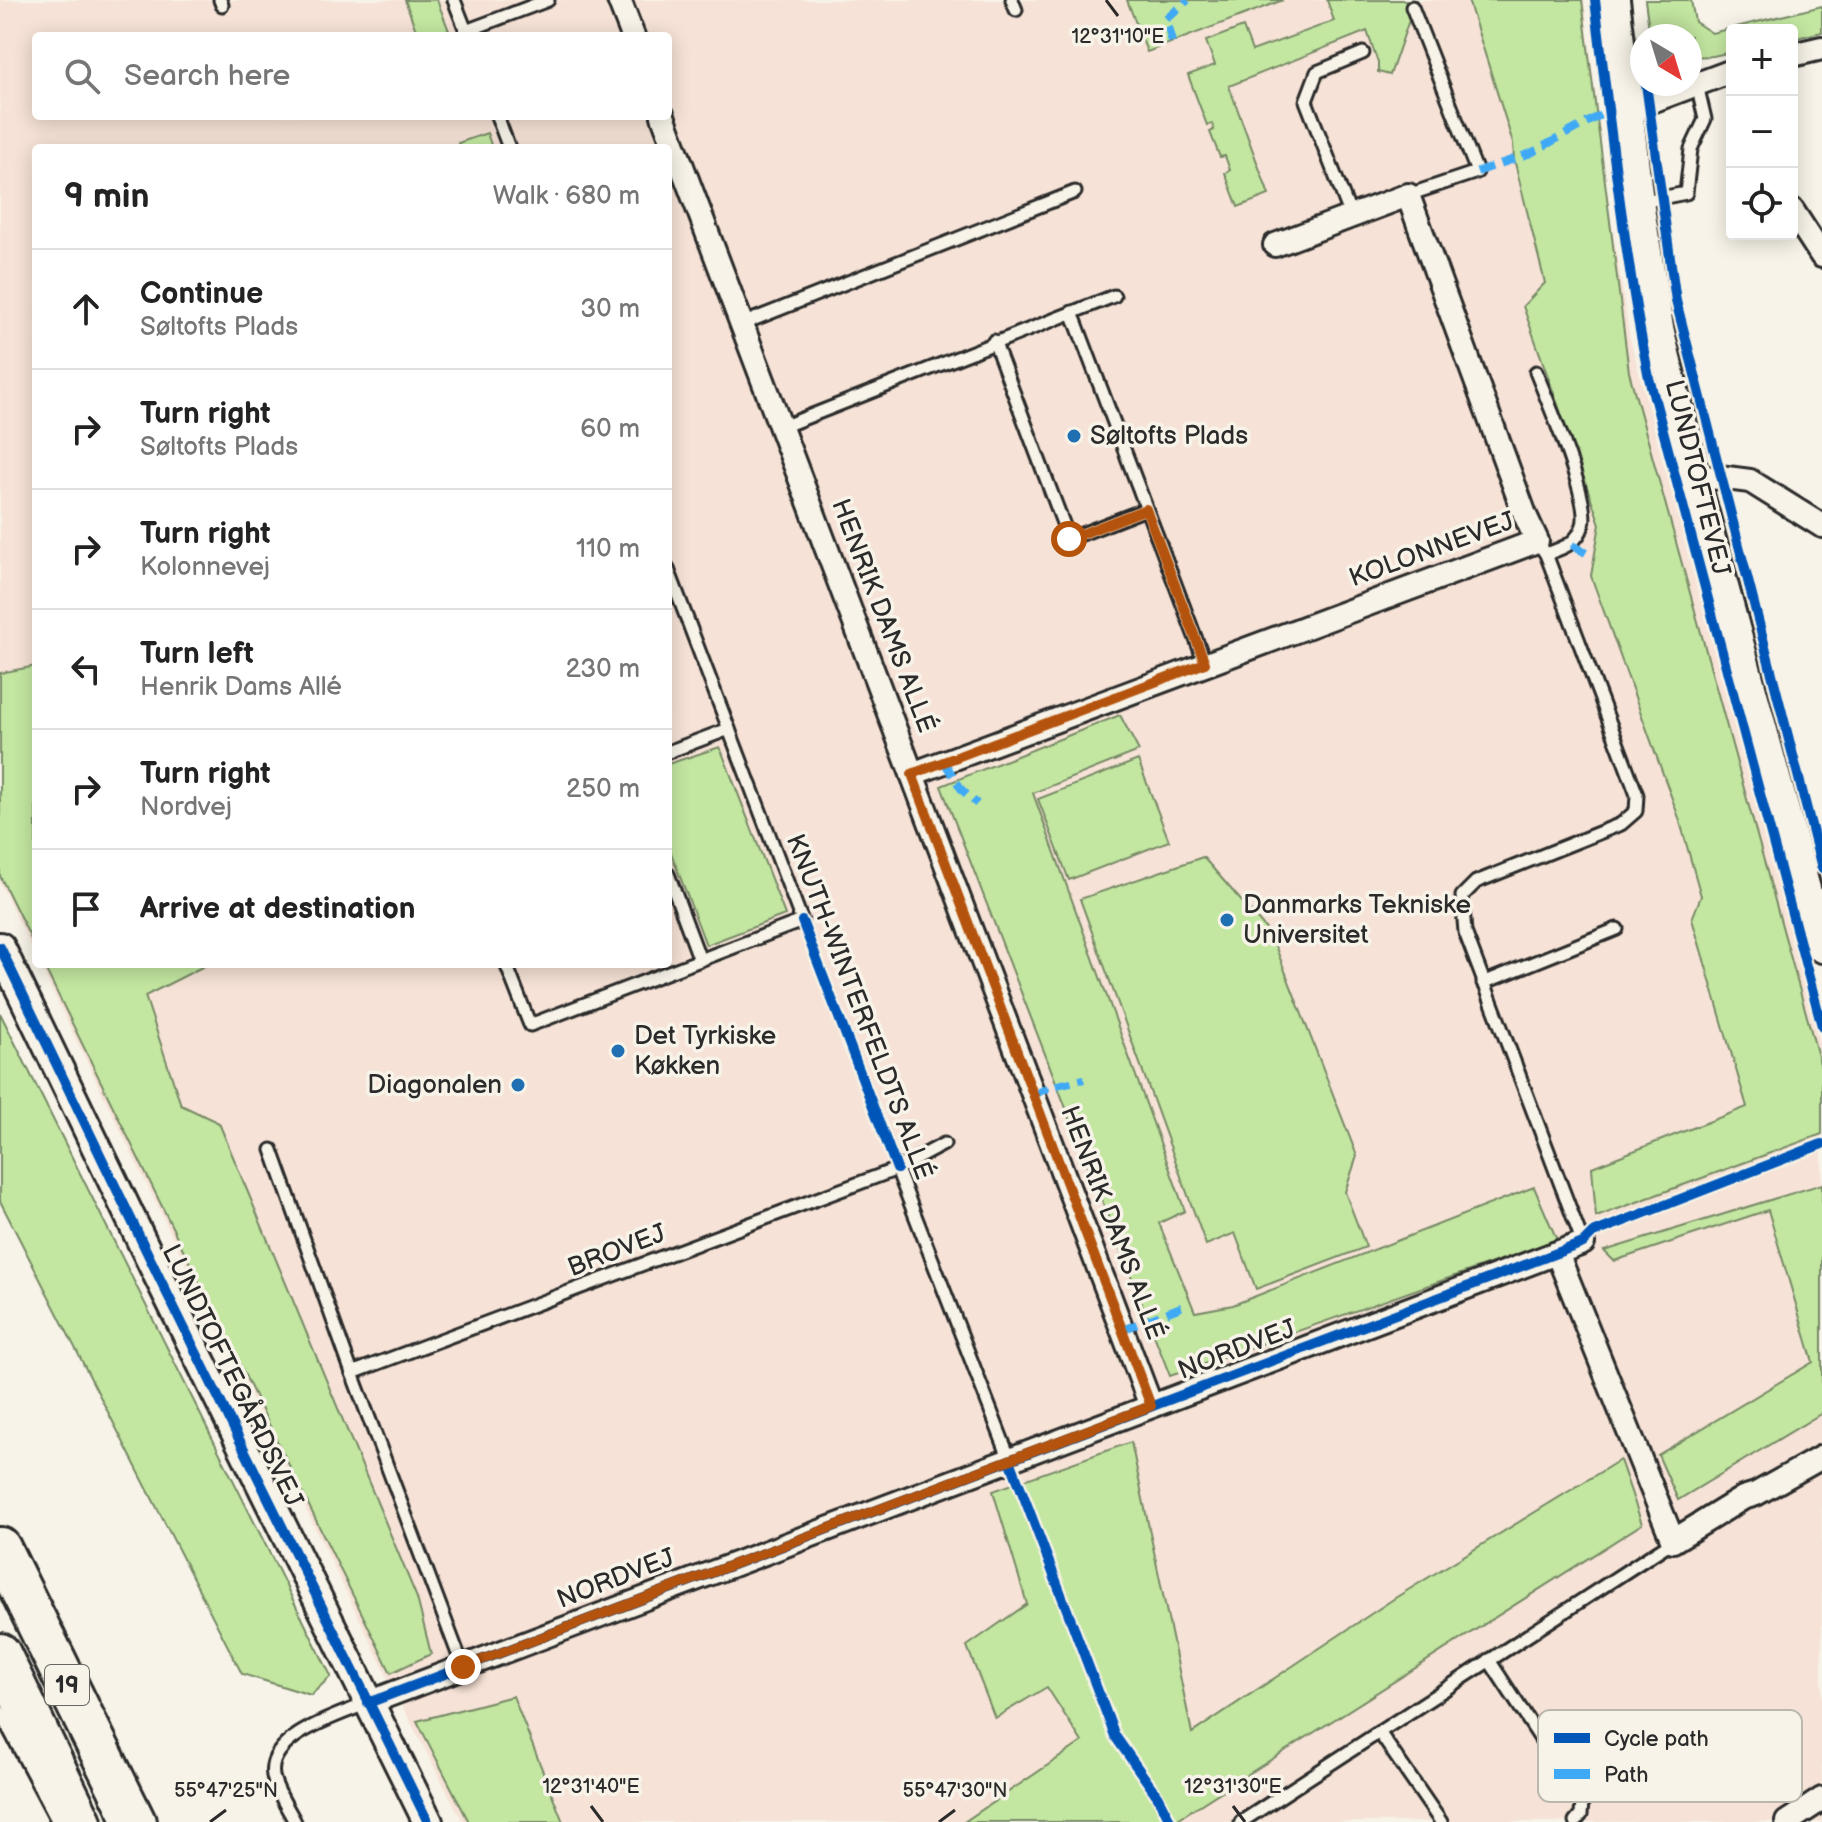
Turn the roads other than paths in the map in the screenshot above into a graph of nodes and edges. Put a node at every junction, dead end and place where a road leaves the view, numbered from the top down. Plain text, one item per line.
1 (454, 0) edge
2 (548, 0) edge
3 (619, 0) edge
4 (1615, 0) edge
5 (1412, 7) dead end
6 (466, 32) edge
7 (472, 32) edge
8 (631, 32) edge
9 (1822, 48) edge
10 (1363, 53) dead end
11 (1798, 54) edge
12 (1630, 60) edge
13 (1726, 70) edge
14 (1702, 75) edge
15 (1630, 95) edge
16 (1656, 96) edge
17 (1698, 96) edge
18 (1628, 110) junction
19 (498, 120) edge
20 (665, 120) edge
21 (508, 144) edge
22 (1075, 192) dead end
23 (1408, 195) junction
24 (1639, 202) junction
25 (1351, 216) junction
26 (1798, 219) edge
27 (1275, 245) dead end
28 (1822, 256) edge
29 (1114, 296) dead end
30 (1072, 312) junction
31 (742, 324) junction
32 (994, 341) junction
33 (1536, 372) dead end
34 (782, 427) junction
35 (1695, 480) junction
36 (1146, 509) junction
37 (1822, 526) edge
38 (1542, 548) junction
39 (672, 579) edge
40 (1205, 663) junction
41 (729, 729) junction
42 (672, 750) edge
43 (912, 774) junction
44 (672, 885) edge
45 (1617, 929) dead end
46 (0, 947) edge
47 (1822, 948) edge
48 (700, 960) junction
49 (508, 968) edge
50 (1483, 983) junction
51 (944, 1144) dead end
52 (272, 1150) dead end
53 (897, 1169) junction
54 (1583, 1243) joint
55 (1557, 1253) junction
56 (352, 1373) junction
57 (1151, 1406) junction
58 (1822, 1457) edge
59 (1010, 1460) junction
60 (1673, 1541) junction
61 (0, 1548) edge
62 (0, 1654) edge
63 (1489, 1660) junction
64 (463, 1667) junction
65 (368, 1703) junction
66 (0, 1712) edge
67 (1379, 1732) junction
68 (1538, 1735) edge
69 (1822, 1799) edge
70 (1582, 1802) edge
71 (58, 1822) edge
72 (81, 1822) edge
73 (135, 1822) edge
74 (295, 1822) edge
75 (428, 1822) edge
76 (1241, 1822) edge
77 (1441, 1822) edge
78 (1575, 1822) edge
79 (1787, 1822) edge

1 - 6 lane
2 - 7 lane
3 - 8 street
4 - 12 street, LUNDTOFTEVEJ
5 - 23 lane
9 - 11 street
10 - 25 lane
13 - 14 street
15 - 18 street, LUNDTOFTEVEJ
16 - 18 street
17 - 24 lane
18 - 24 street, LUNDTOFTEVEJ
19 - 21 lane
20 - 31 street, HENRIK DAMS ALLÉ
22 - 31 lane
23 - 25 street
23 - 38 street, KOLONNEVEJ
24 - 35 street, LUNDTOFTEVEJ
25 - 27 street
26 - 28 street
29 - 30 lane
30 - 32 lane
30 - 36 lane
31 - 34 street, HENRIK DAMS ALLÉ
32 - 34 lane
32 - 36 lane
33 - 38 lane
34 - 43 street, HENRIK DAMS ALLÉ
35 - 37 street
35 - 47 street, LUNDTOFTEVEJ
36 - 40 lane
38 - 40 street, KOLONNEVEJ
38 - 50 lane
39 - 41 lane, KNUTH-WINTERFELDTS ALLÉ
40 - 43 street, KOLONNEVEJ
41 - 42 lane
41 - 48 lane, KNUTH-WINTERFELDTS ALLÉ
43 - 57 street, HENRIK DAMS ALLÉ
44 - 48 lane
45 - 50 lane
46 - 65 street, LUNDTOFTEGÅRDSVEJ
48 - 49 lane
50 - 54 lane
51 - 53 lane, BROVEJ
52 - 56 lane
53 - 56 lane, BROVEJ
53 - 59 lane, KNUTH-WINTERFELDTS ALLÉ
54 - 55 street, NORDVEJ
55 - 57 street, NORDVEJ
55 - 60 street
56 - 64 lane
57 - 59 street, NORDVEJ
58 - 60 street
59 - 64 street, NORDVEJ
60 - 63 lane
61 - 73 highway, 19
62 - 72 highway, 19
63 - 67 lane
63 - 68 lane
64 - 65 street, NORDVEJ
65 - 74 lane
65 - 75 street, LUNDTOFTEGÅRDSVEJ
66 - 71 lane
67 - 76 lane
67 - 77 lane
69 - 79 street
70 - 78 lane

